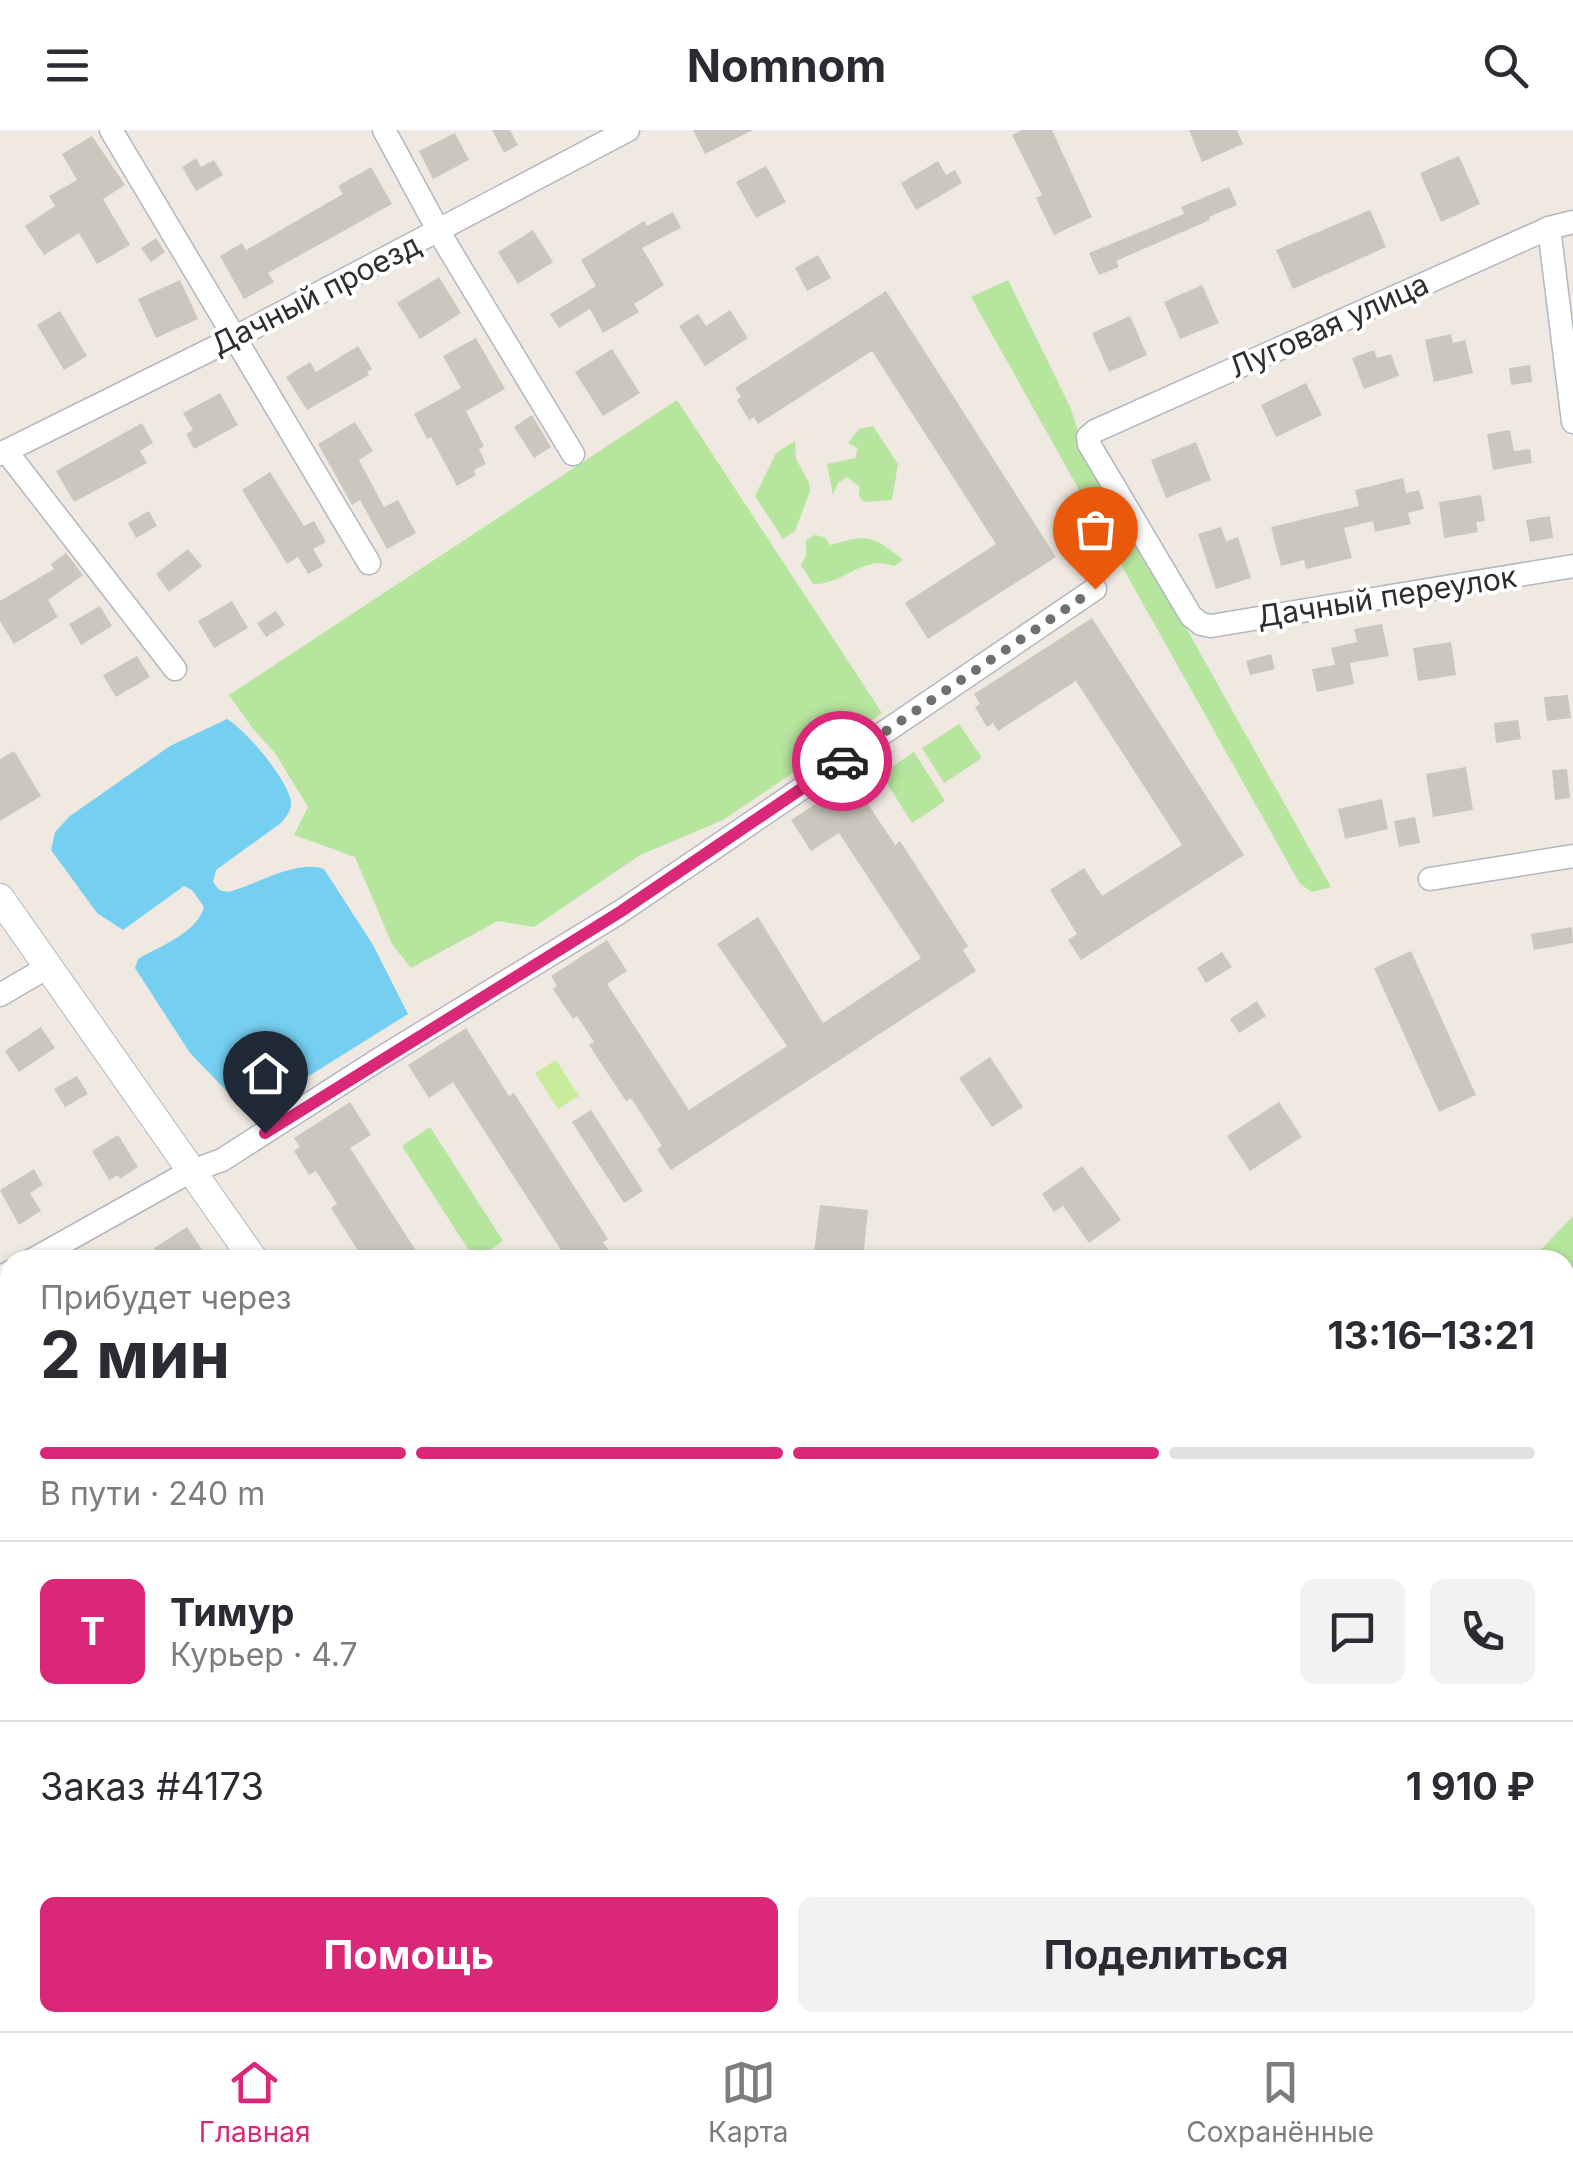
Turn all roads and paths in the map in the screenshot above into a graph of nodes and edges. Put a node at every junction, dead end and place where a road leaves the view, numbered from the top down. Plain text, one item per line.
1 (112, 130) edge
2 (384, 130) edge
3 (628, 130) edge
4 (1573, 222) edge
5 (1550, 228) junction
6 (439, 232) junction
7 (234, 338) junction
8 (1573, 422) edge
9 (3, 452) edge
10 (574, 454) dead end
11 (369, 563) dead end
12 (1573, 566) edge
13 (1095, 589) dead end
14 (1200, 624) joint
15 (175, 670) dead end
16 (1573, 856) edge
17 (1430, 879) dead end
18 (0, 898) edge
19 (48, 967) junction
20 (0, 995) edge
21 (189, 1172) junction
22 (50, 1250) edge
23 (247, 1250) edge

1 - 7 street
2 - 6 street
3 - 6 street, Дачный проезд
4 - 5 street, Луговая улица
5 - 8 street
5 - 14 street, Луговая улица
6 - 7 street, Дачный проезд
6 - 10 street
7 - 9 street, Дачный проезд
7 - 11 street
9 - 15 street
12 - 14 street, Дачный переулок
13 - 21 street
16 - 17 street
18 - 19 street
19 - 20 street
19 - 21 street
21 - 22 street
21 - 23 street

